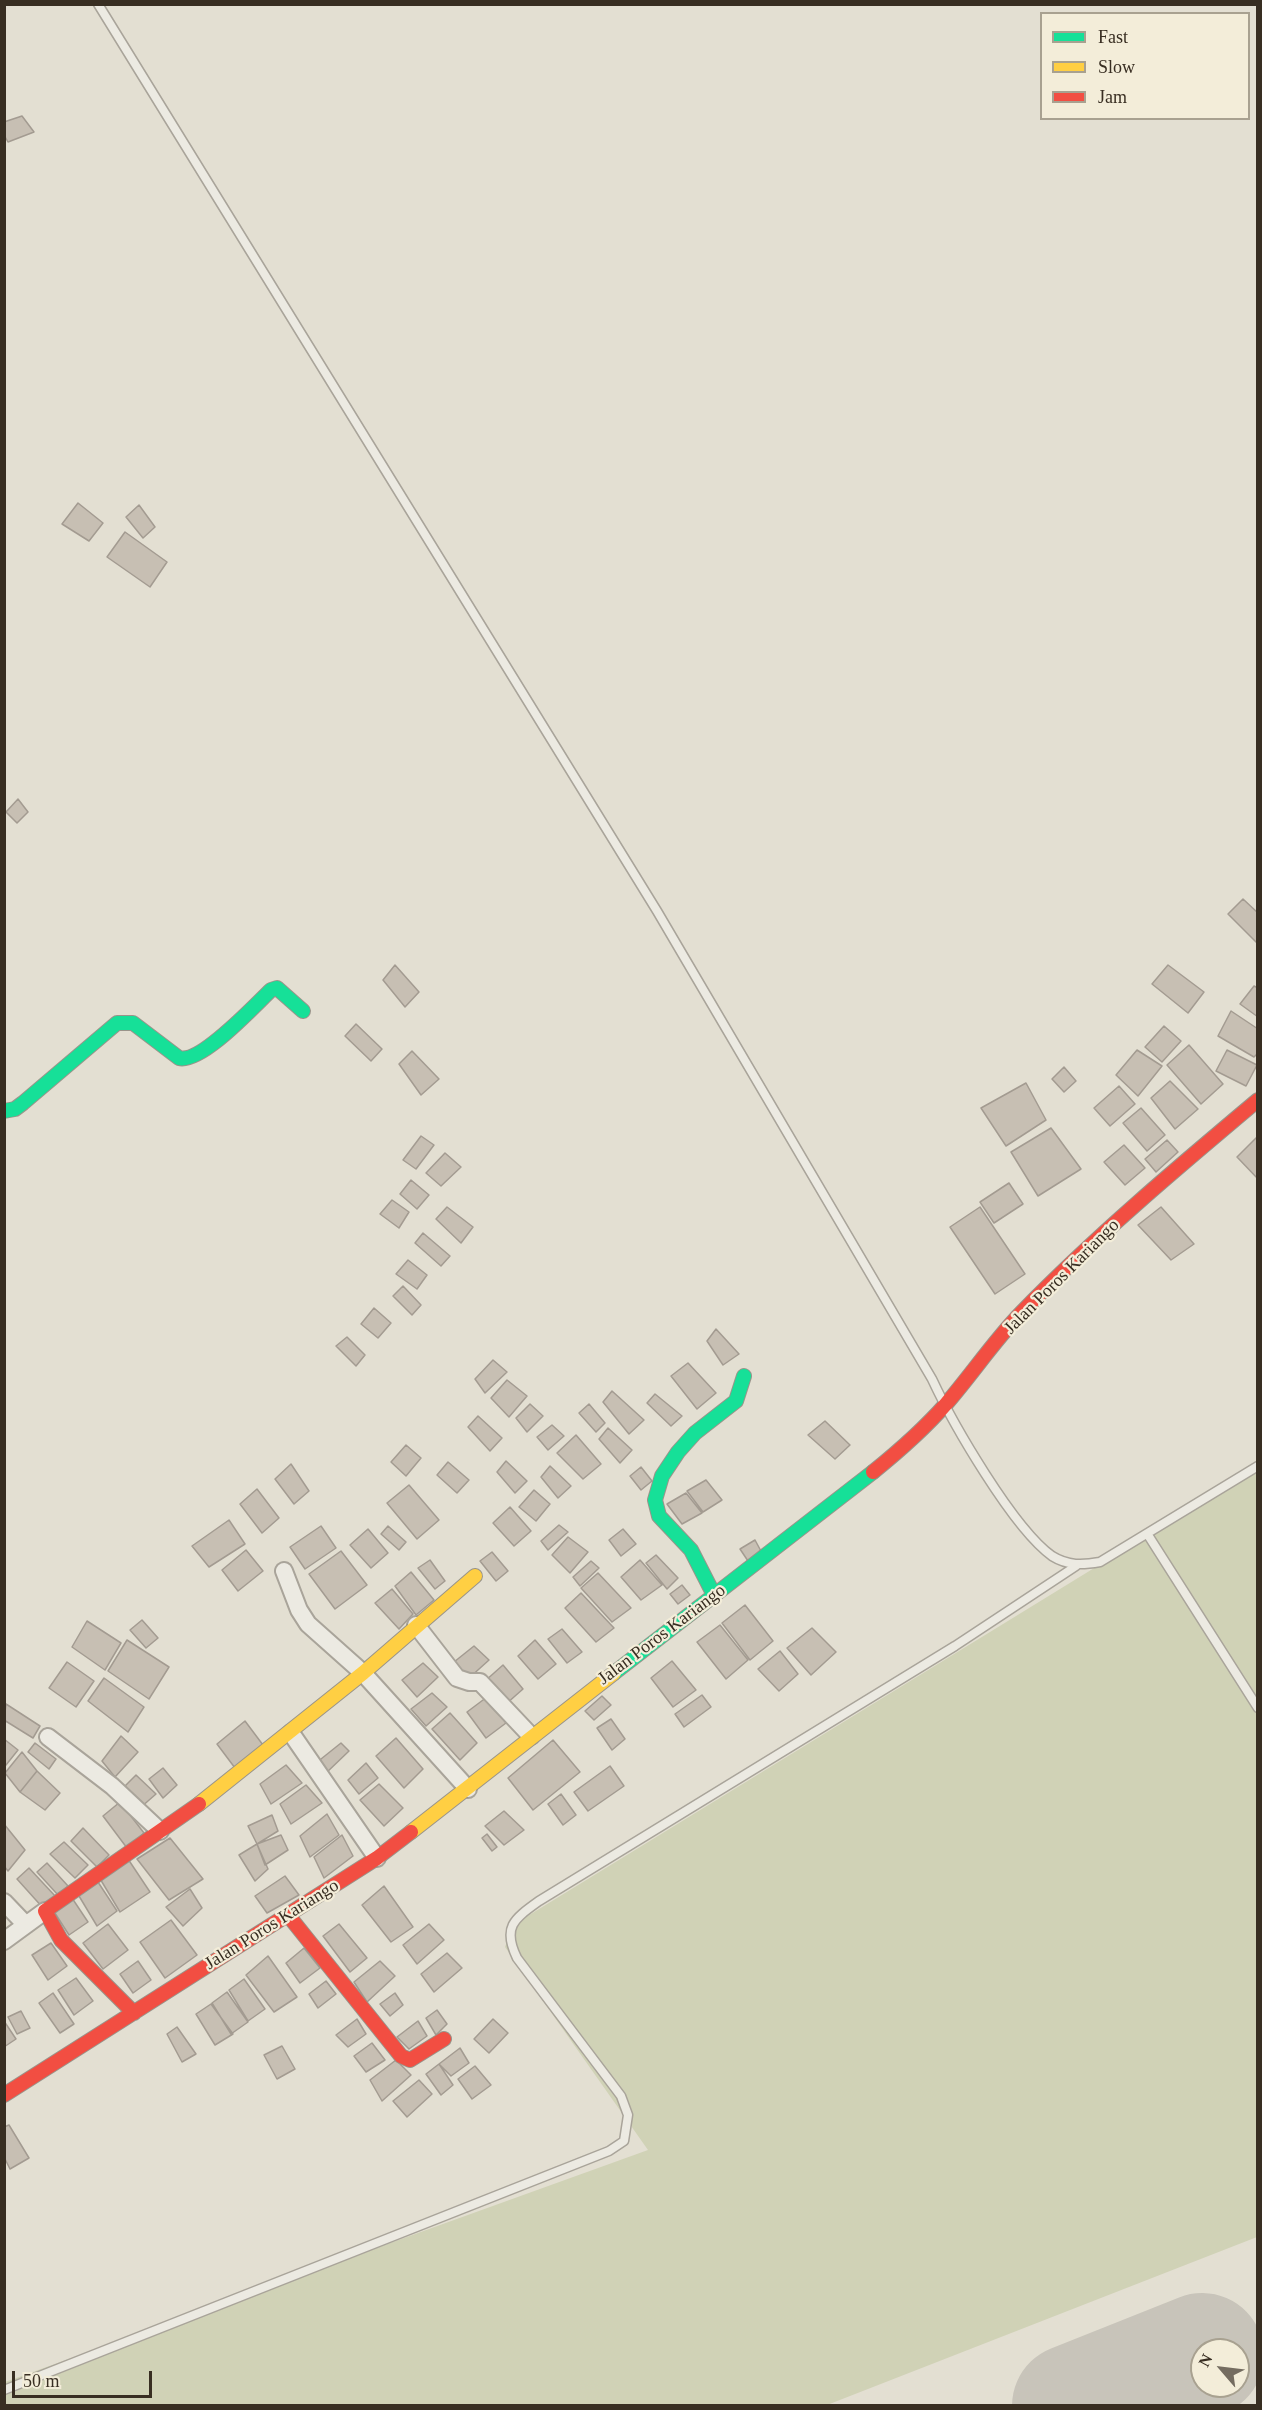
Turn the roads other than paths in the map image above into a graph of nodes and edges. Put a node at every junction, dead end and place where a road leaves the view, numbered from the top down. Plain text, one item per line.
1 (98, 4) edge
2 (303, 1011) dead end
3 (1257, 1100) edge
4 (4, 1111) edge
5 (744, 1376) dead end
6 (945, 1406) junction
7 (1257, 1466) edge
8 (1148, 1535) junction
9 (1076, 1566) junction
10 (284, 1571) dead end
11 (475, 1576) dead end
12 (714, 1595) junction
13 (416, 1624) junction
14 (363, 1673) junction
15 (1257, 1708) edge
16 (291, 1733) junction
17 (531, 1736) junction
18 (48, 1737) dead end
19 (468, 1789) junction
20 (160, 1832) junction
21 (377, 1858) junction
22 (4, 1902) edge
23 (45, 1911) junction
24 (288, 1916) junction
25 (26, 1925) junction
26 (4, 1941) edge
27 (134, 2013) junction
28 (444, 2039) dead end
29 (4, 2095) edge
30 (4, 2390) edge

1 - 6 lane
2 - 4 main road
3 - 6 main road, Jalan Poros Kariango
5 - 12 main road
6 - 9 lane
6 - 12 main road, Jalan Poros Kariango
7 - 8 lane
8 - 9 lane
8 - 15 lane
9 - 30 lane
10 - 14 street
11 - 13 main road
12 - 17 main road, Jalan Poros Kariango
13 - 14 main road
13 - 17 street
14 - 16 main road
14 - 19 street
16 - 20 main road
16 - 21 street
17 - 19 main road, Jalan Poros Kariango
18 - 20 street
19 - 21 main road, Jalan Poros Kariango
20 - 23 main road
21 - 24 main road, Jalan Poros Kariango
22 - 25 street
23 - 25 street
23 - 27 main road
24 - 27 main road, Jalan Poros Kariango
24 - 28 main road
25 - 26 street
27 - 29 main road, Jalan Poros Kariango

